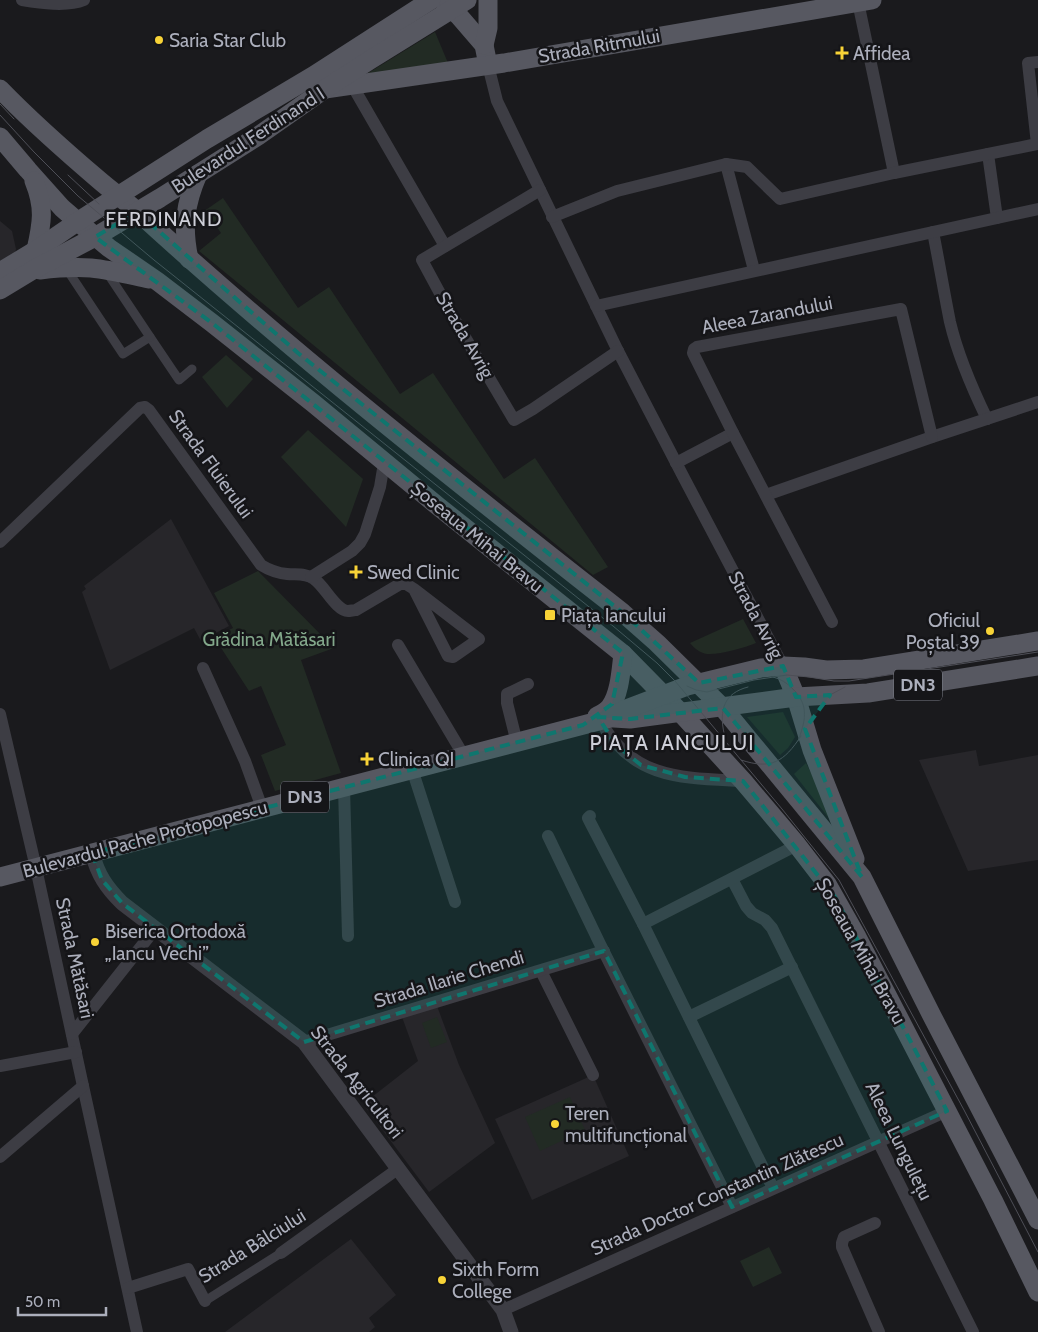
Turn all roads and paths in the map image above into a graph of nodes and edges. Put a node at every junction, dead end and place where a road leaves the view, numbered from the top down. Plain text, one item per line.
1 (22, 0) edge
2 (84, 0) edge
3 (400, 0) edge
4 (431, 0) edge
5 (488, 0) edge
6 (865, 1) edge
7 (454, 3) edge
8 (396, 21) junction
9 (484, 45) junction
10 (1033, 62) edge
11 (488, 65) junction
12 (352, 84) junction
13 (0, 89) edge
14 (325, 89) junction
15 (0, 137) edge
16 (988, 154) junction
17 (726, 164) junction
18 (28, 170) junction
19 (894, 173) junction
20 (198, 174) junction
21 (540, 190) junction
22 (118, 196) junction
23 (1038, 209) edge
24 (137, 212) junction
25 (552, 217) junction
26 (997, 218) junction
27 (77, 222) junction
28 (933, 232) junction
29 (95, 237) junction
30 (445, 246) junction
31 (36, 250) junction
32 (189, 259) junction
33 (66, 268) junction
34 (32, 270) junction
35 (754, 270) junction
36 (0, 272) edge
37 (110, 277) dead end
38 (157, 281) junction
39 (0, 290) edge
40 (596, 306) junction
41 (150, 337) junction
42 (618, 351) junction
43 (192, 369) dead end
44 (1038, 402) edge
45 (987, 419) junction
46 (733, 433) junction
47 (932, 437) junction
48 (676, 462) junction
49 (384, 463) junction
50 (766, 496) junction
51 (0, 542) edge
52 (311, 577) junction
53 (414, 589) junction
54 (832, 622) dead end
55 (1038, 641) edge
56 (398, 645) dead end
57 (623, 654) junction
58 (783, 666) junction
59 (1038, 666) edge
60 (203, 668) dead end
61 (699, 683) junction
62 (528, 684) dead end
63 (664, 694) junction
64 (830, 695) junction
65 (796, 697) junction
66 (723, 708) junction
67 (680, 712) junction
68 (0, 714) edge
69 (598, 721) junction
70 (805, 729) junction
71 (517, 743) junction
72 (464, 756) junction
73 (412, 769) junction
74 (743, 781) junction
75 (344, 788) junction
76 (262, 808) junction
77 (590, 816) dead end
78 (548, 836) dead end
79 (796, 845) junction
80 (92, 852) junction
81 (36, 868) junction
82 (0, 877) edge
83 (862, 877) junction
84 (732, 879) junction
85 (455, 902) dead end
86 (643, 924) junction
87 (155, 929) junction
88 (348, 936) dead end
89 (604, 951) junction
90 (792, 967) junction
91 (541, 971) junction
92 (689, 1017) junction
93 (72, 1034) junction
94 (304, 1042) junction
95 (76, 1052) junction
96 (0, 1066) edge
97 (592, 1075) dead end
98 (83, 1086) junction
99 (946, 1111) junction
100 (879, 1142) junction
101 (0, 1157) edge
102 (398, 1168) junction
103 (773, 1188) junction
104 (732, 1207) junction
105 (1038, 1220) edge
106 (875, 1223) dead end
107 (281, 1253) joint
108 (128, 1288) junction
109 (1038, 1292) edge
110 (205, 1302) joint
111 (503, 1310) junction
112 (138, 1332) edge
113 (511, 1332) edge
114 (880, 1332) edge
115 (973, 1332) edge

1 - 2 street
3 - 8 main road
4 - 8 main road, Bulevardul Ferdinand I
5 - 9 main road
6 - 11 main road, Strada Ritmului
6 - 19 street
7 - 9 main road
7 - 14 main road, Bulevardul Ferdinand I
8 - 22 main road, Bulevardul Ferdinand I
9 - 11 main road, Strada Avrig
10 - 16 street
11 - 12 main road, Strada Ritmului
11 - 21 street, Strada Avrig
12 - 14 main road, Strada Ritmului
12 - 30 street
13 - 22 main road, Șoseaua Mihai Bravu
14 - 20 main road, Bulevardul Ferdinand I
15 - 18 main road, Șoseaua Mihai Bravu
16 - 19 street
16 - 26 street
17 - 19 street
17 - 25 street
17 - 35 street
18 - 27 main road, Șoseaua Mihai Bravu
18 - 31 main road
20 - 24 main road, Bulevardul Ferdinand I
20 - 32 main road
21 - 25 street, Strada Avrig
21 - 30 street, Strada Avrig
22 - 24 main road, Șoseaua Mihai Bravu
22 - 27 main road, Bulevardul Ferdinand I
23 - 26 street
24 - 29 main road, Bulevardul Ferdinand I
24 - 32 main road, Șoseaua Mihai Bravu
25 - 40 street, Strada Avrig
26 - 28 street
27 - 29 main road, Șoseaua Mihai Bravu
27 - 31 main road, Bulevardul Ferdinand I
28 - 35 street
28 - 45 street
29 - 34 main road, Bulevardul Ferdinand I
29 - 38 main road, Șoseaua Mihai Bravu
30 - 42 street, Strada Avrig
31 - 36 main road, Bulevardul Ferdinand I
32 - 61 main road, Șoseaua Mihai Bravu
33 - 34 main road
33 - 38 main road
33 - 41 street
34 - 36 main road
34 - 39 main road, Bulevardul Ferdinand I
35 - 40 street
37 - 41 street
38 - 49 main road, Șoseaua Mihai Bravu
40 - 42 street, Strada Avrig
41 - 43 street
42 - 48 street, Strada Avrig
44 - 45 street
45 - 47 street
46 - 47 street, Aleea Zarandului
46 - 48 street
46 - 50 street, Aleea Zarandului
47 - 50 street
48 - 58 street, Strada Avrig
49 - 52 street
49 - 57 main road, Șoseaua Mihai Bravu
50 - 54 street, Aleea Zarandului
51 - 52 street, Strada Fluierului
52 - 53 street
53 - 53 street
55 - 58 main road, DN3
56 - 72 street
57 - 63 main road, Șoseaua Mihai Bravu
57 - 69 main road
58 - 61 main road, DN3
58 - 65 main road
59 - 64 main road, DN3
60 - 76 street
61 - 63 main road, DN3
61 - 66 main road, Șoseaua Mihai Bravu
62 - 71 street
63 - 67 main road, Șoseaua Mihai Bravu
63 - 69 main road, Bulevardul Pache Protopopescu / DN3
64 - 65 main road, DN3
64 - 70 main road
65 - 66 main road, DN3
65 - 70 main road
66 - 67 main road, DN3
66 - 83 main road, Șoseaua Mihai Bravu
67 - 69 main road, Bulevardul Pache Protopopescu / DN3
67 - 74 main road, Șoseaua Mihai Bravu
68 - 81 street, Strada Mătăsari
69 - 71 main road, Bulevardul Pache Protopopescu / DN3
69 - 74 street
70 - 83 main road
71 - 72 main road, Bulevardul Pache Protopopescu / DN3
72 - 73 main road, Bulevardul Pache Protopopescu / DN3
73 - 75 main road, Bulevardul Pache Protopopescu / DN3
73 - 85 street
74 - 79 main road, Șoseaua Mihai Bravu
75 - 76 main road, Bulevardul Pache Protopopescu / DN3
75 - 88 street
76 - 80 main road, Bulevardul Pache Protopopescu / DN3
77 - 86 street
78 - 89 street
79 - 84 street
79 - 99 main road, Șoseaua Mihai Bravu
80 - 81 main road, Bulevardul Pache Protopopescu / DN3
80 - 87 street, Strada Agricultori
81 - 82 main road, Bulevardul Pache Protopopescu / DN3
81 - 93 street, Strada Mătăsari
83 - 105 main road, Șoseaua Mihai Bravu
84 - 86 street
84 - 90 street, Aleea Lungulețu
86 - 92 street
87 - 93 street, Strada Mătăsari
87 - 94 street, Strada Agricultori
89 - 91 street, Strada Ilarie Chendi
89 - 104 street
90 - 92 street
90 - 100 street, Aleea Lungulețu
91 - 94 street, Strada Ilarie Chendi
91 - 97 street
92 - 103 street
93 - 95 street, Strada Mătăsari
94 - 102 street, Strada Agricultori
95 - 96 street
95 - 98 street, Strada Mătăsari
98 - 101 street
98 - 108 street, Strada Mătăsari
99 - 100 street, Strada Doctor Constantin Zlătescu
99 - 109 main road, Șoseaua Mihai Bravu
100 - 103 street, Strada Doctor Constantin Zlătescu
100 - 115 street, Aleea Lungulețu
102 - 107 street, Strada Bâlciului
102 - 111 street, Strada Agricultori
103 - 104 street, Strada Doctor Constantin Zlătescu
104 - 111 street, Strada Doctor Constantin Zlătescu
106 - 114 street
107 - 110 street, Strada Bâlciului
108 - 110 street, Strada Bâlciului
108 - 112 street, Strada Mătăsari
111 - 113 street, Strada Agricultori

